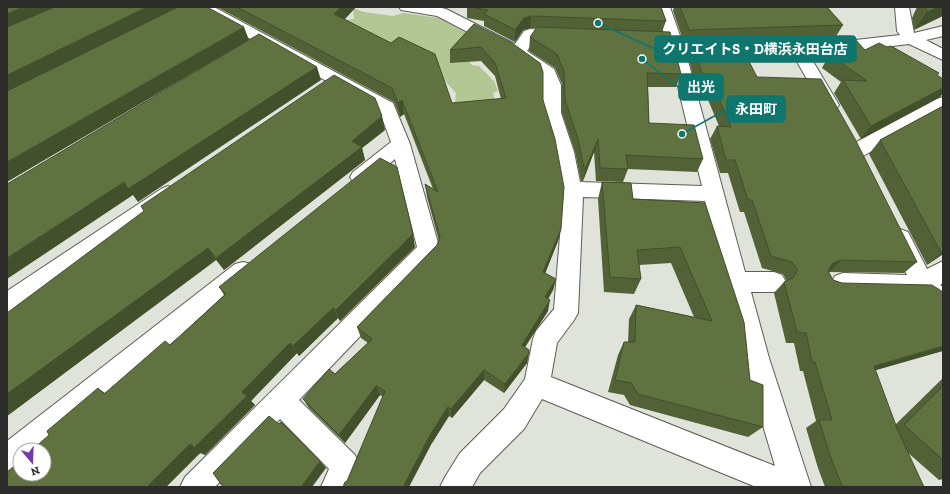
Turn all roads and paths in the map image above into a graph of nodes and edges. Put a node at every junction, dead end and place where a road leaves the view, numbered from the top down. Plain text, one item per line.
1 (406, 7) edge
2 (663, 7) edge
3 (902, 7) edge
4 (206, 9) edge
5 (943, 31) edge
6 (580, 36) edge
7 (910, 38) junction
8 (681, 46) junction
9 (797, 47) junction
10 (518, 52) junction
11 (943, 55) edge
12 (943, 103) edge
13 (402, 144) junction
14 (184, 183) edge
15 (346, 189) edge
16 (571, 189) junction
17 (715, 194) junction
18 (892, 221) edge
19 (260, 257) edge
20 (943, 270) edge
21 (737, 282) junction
22 (774, 282) dead end
23 (830, 283) edge
24 (923, 285) junction
25 (943, 300) edge
26 (7, 304) edge
27 (537, 384) junction
28 (280, 401) junction
29 (7, 459) edge
30 (195, 487) edge
31 (336, 487) edge
32 (455, 487) edge
33 (792, 487) edge
34 (796, 487) edge

1 - 10 street
2 - 8 street
3 - 7 street
4 - 13 street
5 - 7 street
6 - 10 street
7 - 9 street
7 - 11 street
8 - 9 street
8 - 17 street
9 - 12 street
10 - 16 street
13 - 15 street
13 - 28 street
14 - 26 street
16 - 17 street
16 - 27 street
17 - 21 street
18 - 24 street
19 - 29 street
20 - 24 street
21 - 22 street
21 - 34 street
23 - 24 street
24 - 25 street
27 - 32 street
27 - 33 street
28 - 30 street
28 - 31 street

